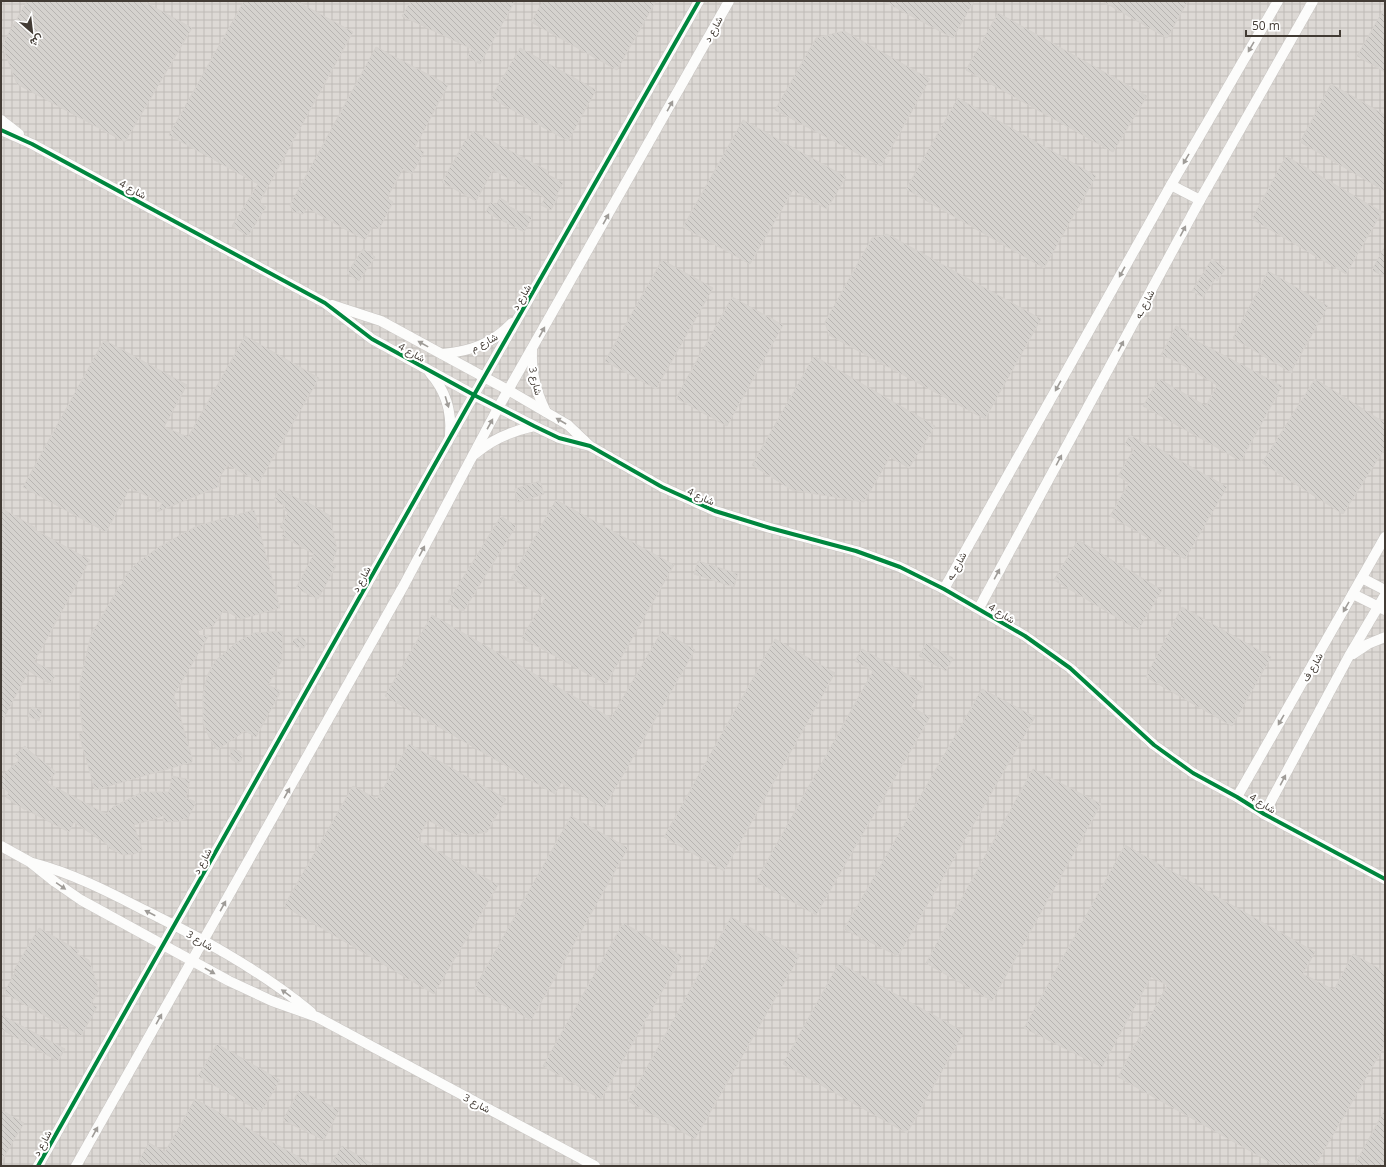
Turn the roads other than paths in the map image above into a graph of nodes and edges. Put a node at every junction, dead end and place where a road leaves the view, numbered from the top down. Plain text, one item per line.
1 (699, 1) edge
2 (729, 1) edge
3 (1278, 1) edge
4 (1313, 1) edge
5 (1, 120) edge
6 (1, 130) edge
7 (32, 144) junction
8 (1171, 185) junction
9 (1200, 200) junction
10 (326, 303) junction
11 (519, 316) junction
12 (532, 349) junction
13 (442, 354) junction
14 (428, 370) junction
15 (484, 377) junction
16 (508, 390) junction
17 (474, 395) junction
18 (498, 408) junction
19 (546, 412) junction
20 (534, 426) junction
21 (449, 439) junction
22 (590, 446) junction
23 (471, 458) junction
24 (1385, 537) edge
25 (1362, 578) junction
26 (944, 589) junction
27 (1385, 590) edge
28 (1353, 594) junction
29 (1385, 594) edge
30 (979, 608) junction
31 (1382, 608) edge
32 (1385, 637) edge
33 (1349, 656) junction
34 (1237, 797) junction
35 (1264, 814) junction
36 (1, 846) edge
37 (30, 862) junction
38 (1385, 880) edge
39 (174, 925) junction
40 (203, 941) junction
41 (163, 945) junction
42 (192, 961) junction
43 (317, 1017) junction
44 (38, 1166) edge
45 (76, 1166) edge
46 (595, 1166) edge

1 - 11 street, شارع د
12 -> 2 street, شارع د
3 -> 8 street, شارع ـه
4 - 9 street, شارع ـه
5 - 7 street, شارع 4
6 - 7 street, شارع 4
7 - 10 street, شارع 4
8 - 9 street
8 -> 26 street, شارع ـه
30 -> 9 street, شارع ـه
13 -> 10 street, شارع 4
10 - 14 street, شارع 4
11 - 13 street, شارع م
11 - 15 street, شارع د
12 - 16 street, شارع د
12 - 19 street, شارع 3
13 - 15 street, شارع 4
14 - 17 street, شارع 4
14 -> 21 street
15 - 16 street, شارع 4
15 - 17 street, شارع د
16 - 18 street, شارع د
16 - 19 street, شارع 4
17 - 18 street, شارع 4
17 - 21 street, شارع د
18 - 20 street, شارع 4
23 -> 18 street, شارع د
22 -> 19 street, شارع 4
20 - 22 street, شارع 4
20 - 23 street
21 - 39 street, شارع د
22 - 26 street, شارع 4
40 -> 23 street, شارع د
24 - 25 street, شارع ف
25 - 27 street
25 - 28 street, شارع ف
26 - 30 street, شارع 4
28 - 31 street
28 -> 34 street, شارع ف
29 - 31 street
30 - 34 street, شارع 4
31 - 33 street
32 - 33 street
35 -> 33 street
34 - 35 street, شارع 4
35 - 38 street, شارع 4
36 - 37 street, شارع 3
39 -> 37 street, شارع 3
37 -> 41 street, شارع 3
39 - 40 street, شارع 3
39 - 41 street, شارع د
40 - 42 street, شارع د
43 -> 40 street, شارع 3
41 - 42 street, شارع 3
41 - 44 street, شارع د
42 -> 43 street, شارع 3
45 -> 42 street, شارع د
43 - 46 street, شارع 3

